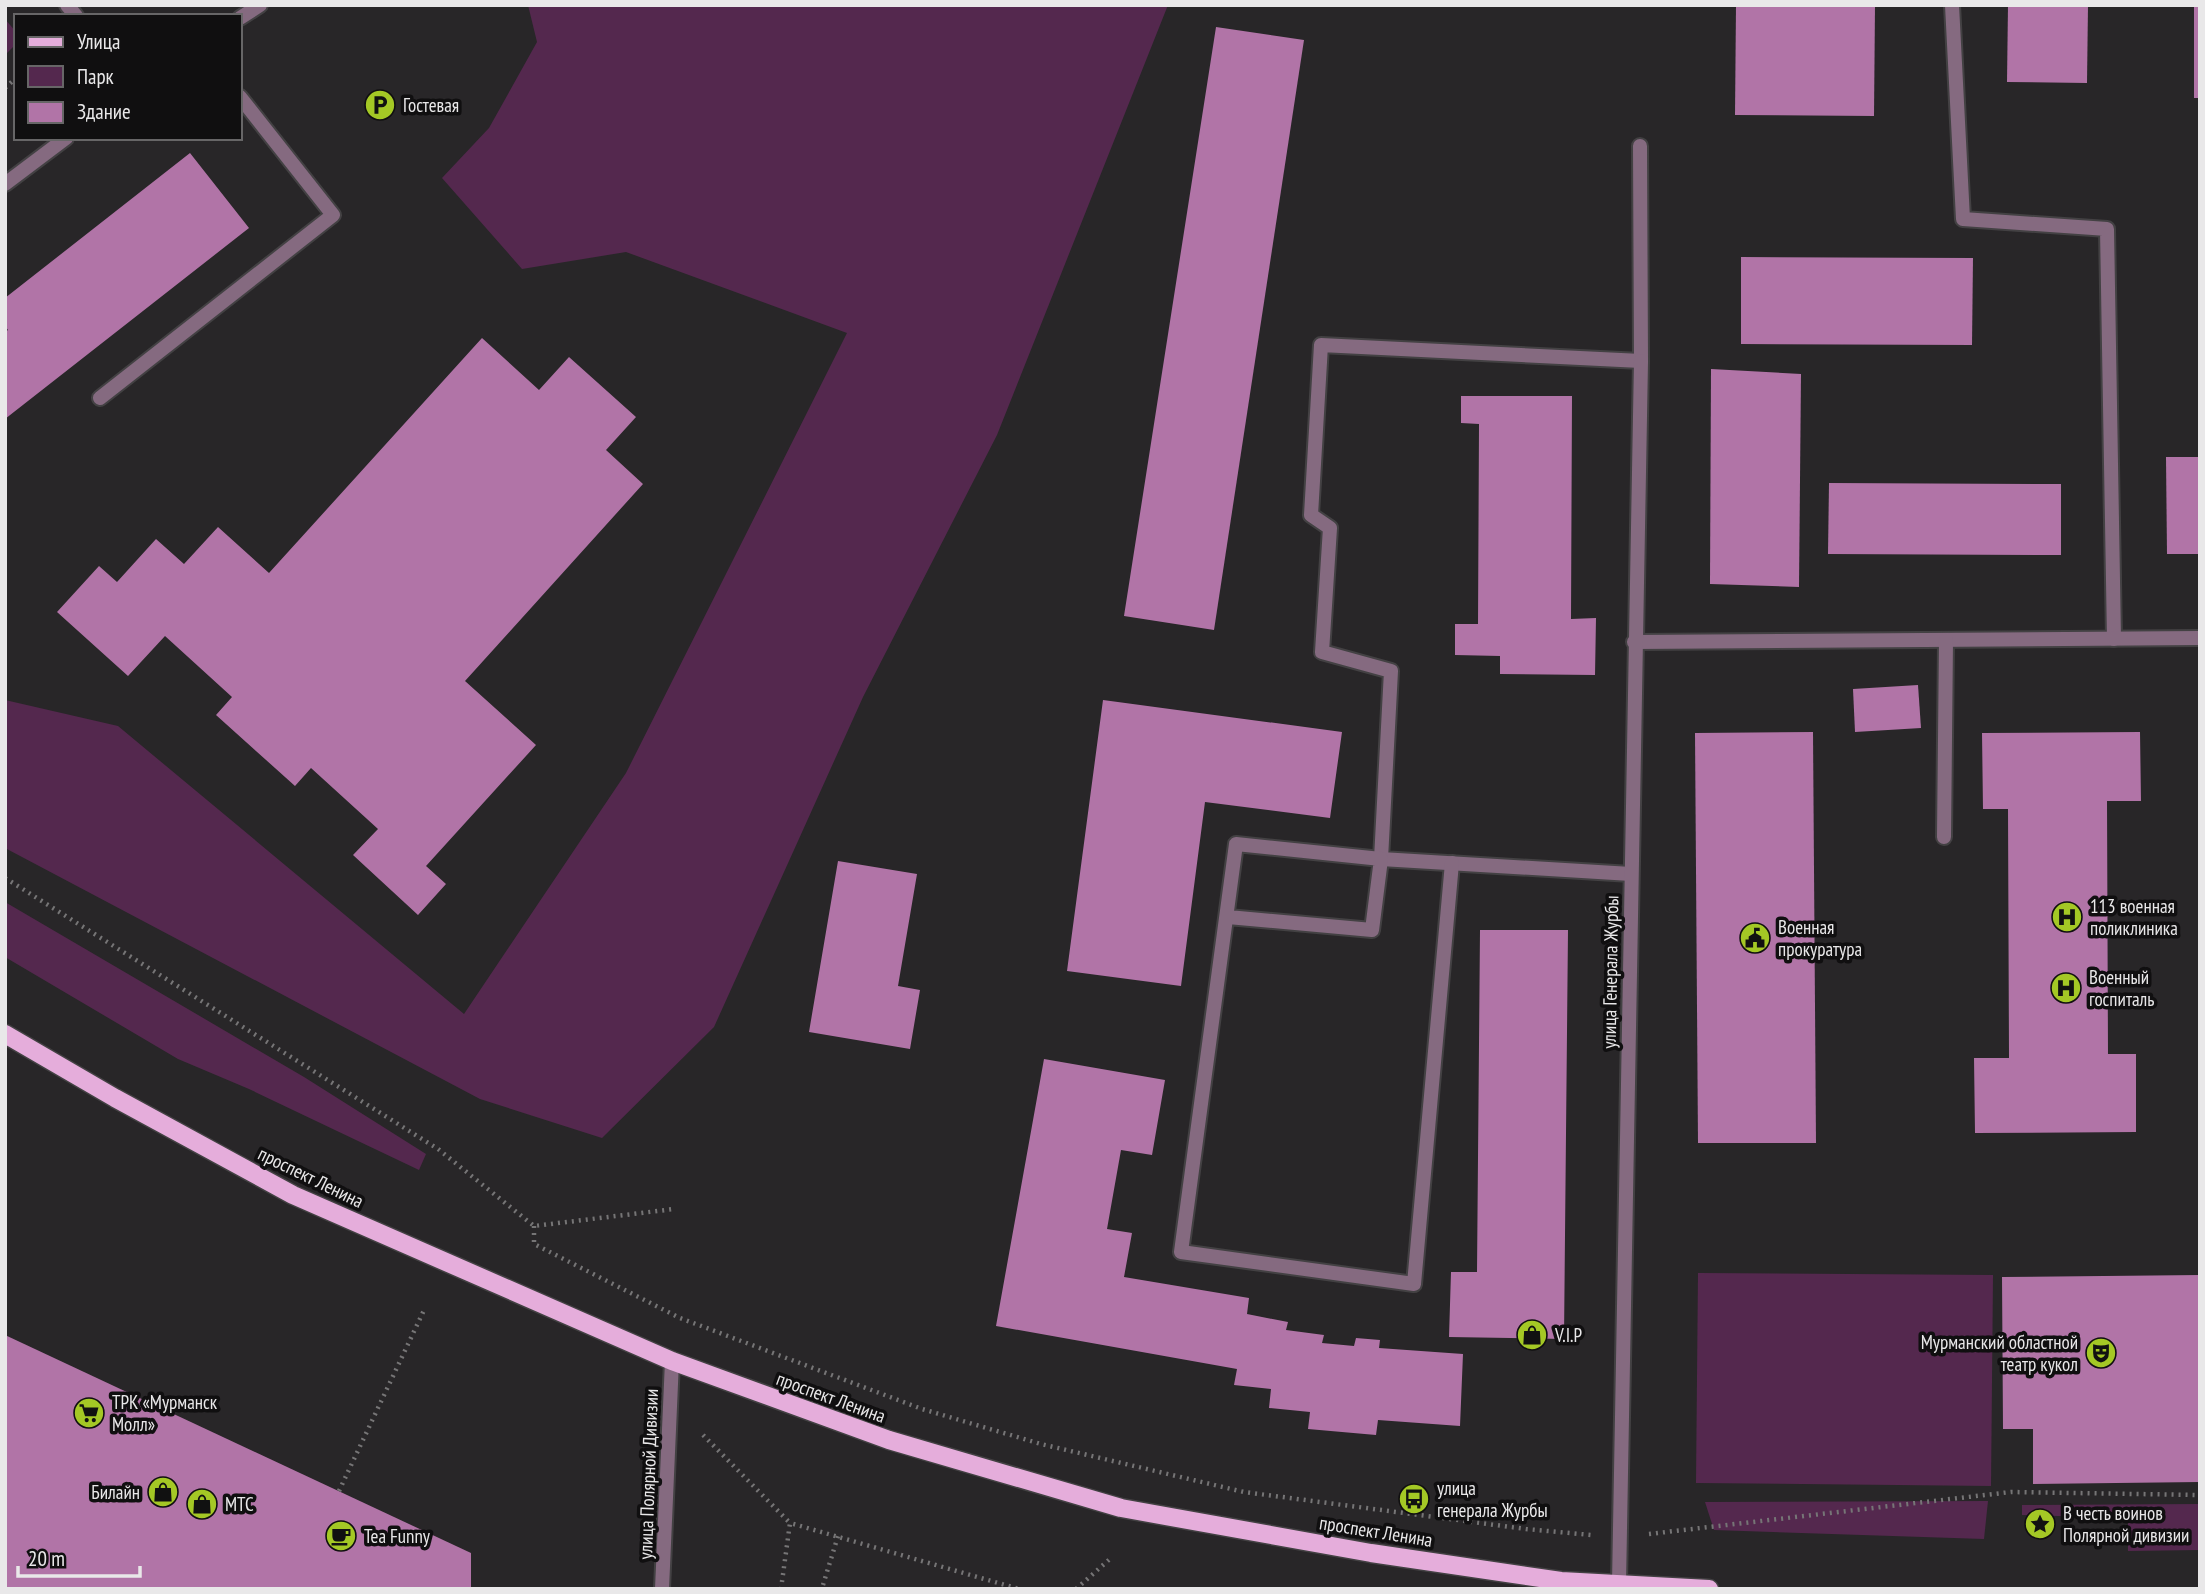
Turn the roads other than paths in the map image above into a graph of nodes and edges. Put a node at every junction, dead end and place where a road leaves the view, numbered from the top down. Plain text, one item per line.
1 (260, 5) edge
2 (1952, 5) edge
3 (242, 17) edge
4 (242, 100) edge
5 (62, 140) edge
6 (1640, 146) dead end
7 (5, 184) edge
8 (1641, 361) junction
9 (100, 398) dead end
10 (2200, 638) edge
11 (2114, 639) junction
12 (1946, 640) junction
13 (1634, 642) junction
14 (1944, 837) dead end
15 (1381, 859) junction
16 (1452, 863) junction
17 (1631, 874) junction
18 (1228, 917) junction
19 (5, 1034) edge
20 (672, 1361) junction
21 (1619, 1587) edge
22 (663, 1589) edge
23 (1709, 1589) edge

1 - 3 street
2 - 11 street
4 - 9 street
5 - 7 street
6 - 8 street, улица Генерала Журбы
8 - 13 street, улица Генерала Журбы
8 - 15 street
10 - 11 street
11 - 12 street
12 - 13 street
12 - 14 street
13 - 17 street, улица Генерала Журбы
15 - 16 street
15 - 18 street
15 - 18 street
16 - 17 street
16 - 18 street
17 - 21 street, улица Генерала Журбы
19 - 20 main road, проспект Ленина
20 - 21 main road, проспект Ленина
20 - 22 street, улица Полярной Дивизии
21 - 23 main road, проспект Ленина

